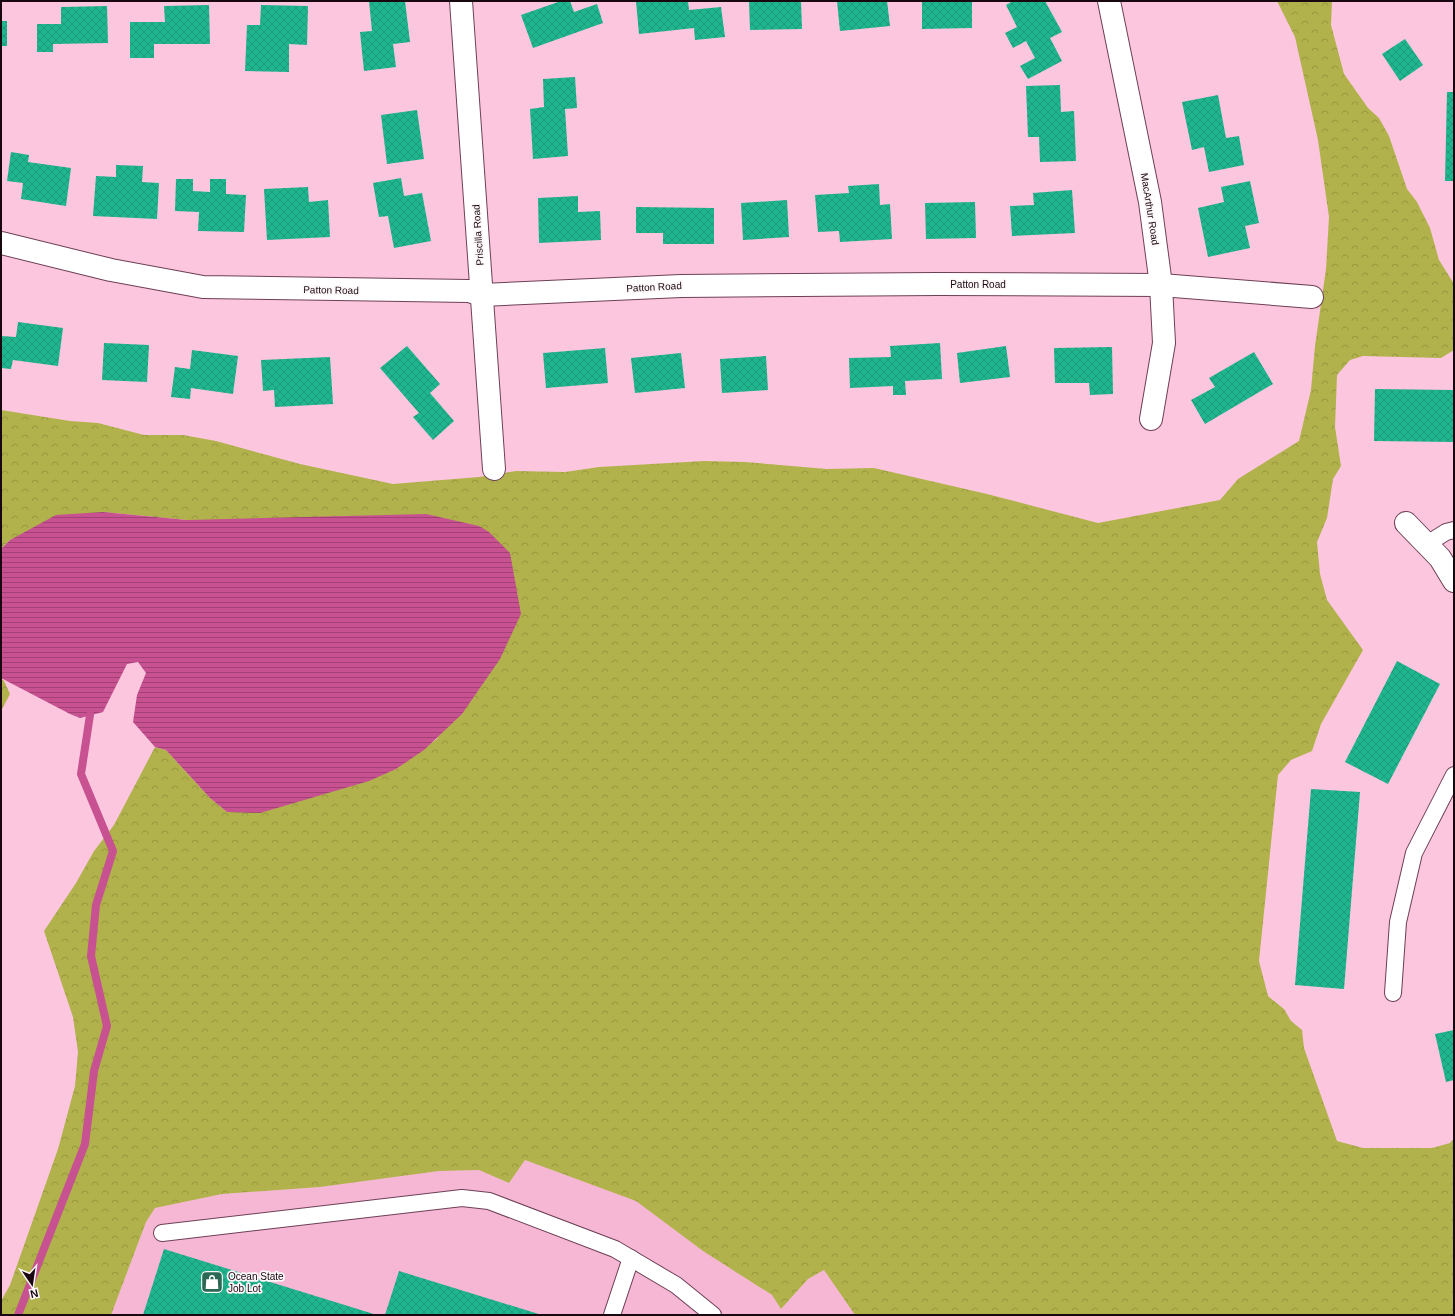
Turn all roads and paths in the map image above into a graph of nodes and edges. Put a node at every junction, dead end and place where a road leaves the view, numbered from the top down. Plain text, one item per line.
1 (461, 1) edge
2 (1109, 1) edge
3 (1, 243) edge
4 (1161, 284) junction
5 (482, 295) junction
6 (1312, 297) dead end
7 (1151, 419) dead end
8 (494, 469) dead end
9 (1406, 523) dead end
10 (1454, 530) edge
11 (1427, 544) junction
12 (1454, 581) edge
13 (1454, 775) edge
14 (1393, 993) dead end
15 (162, 1233) dead end
16 (631, 1258) junction
17 (612, 1315) edge
18 (713, 1315) edge

1 - 5 street, Priscilla Road
2 - 4 street, MacArthur Road
3 - 5 street, Patton Road
4 - 5 street, Patton Road
4 - 6 street, Patton Road
4 - 7 street, MacArthur Road
5 - 8 street, Priscilla Road
9 - 11 street
10 - 11 lane
11 - 12 street
13 - 14 lane
15 - 16 lane
16 - 17 lane
16 - 18 lane

